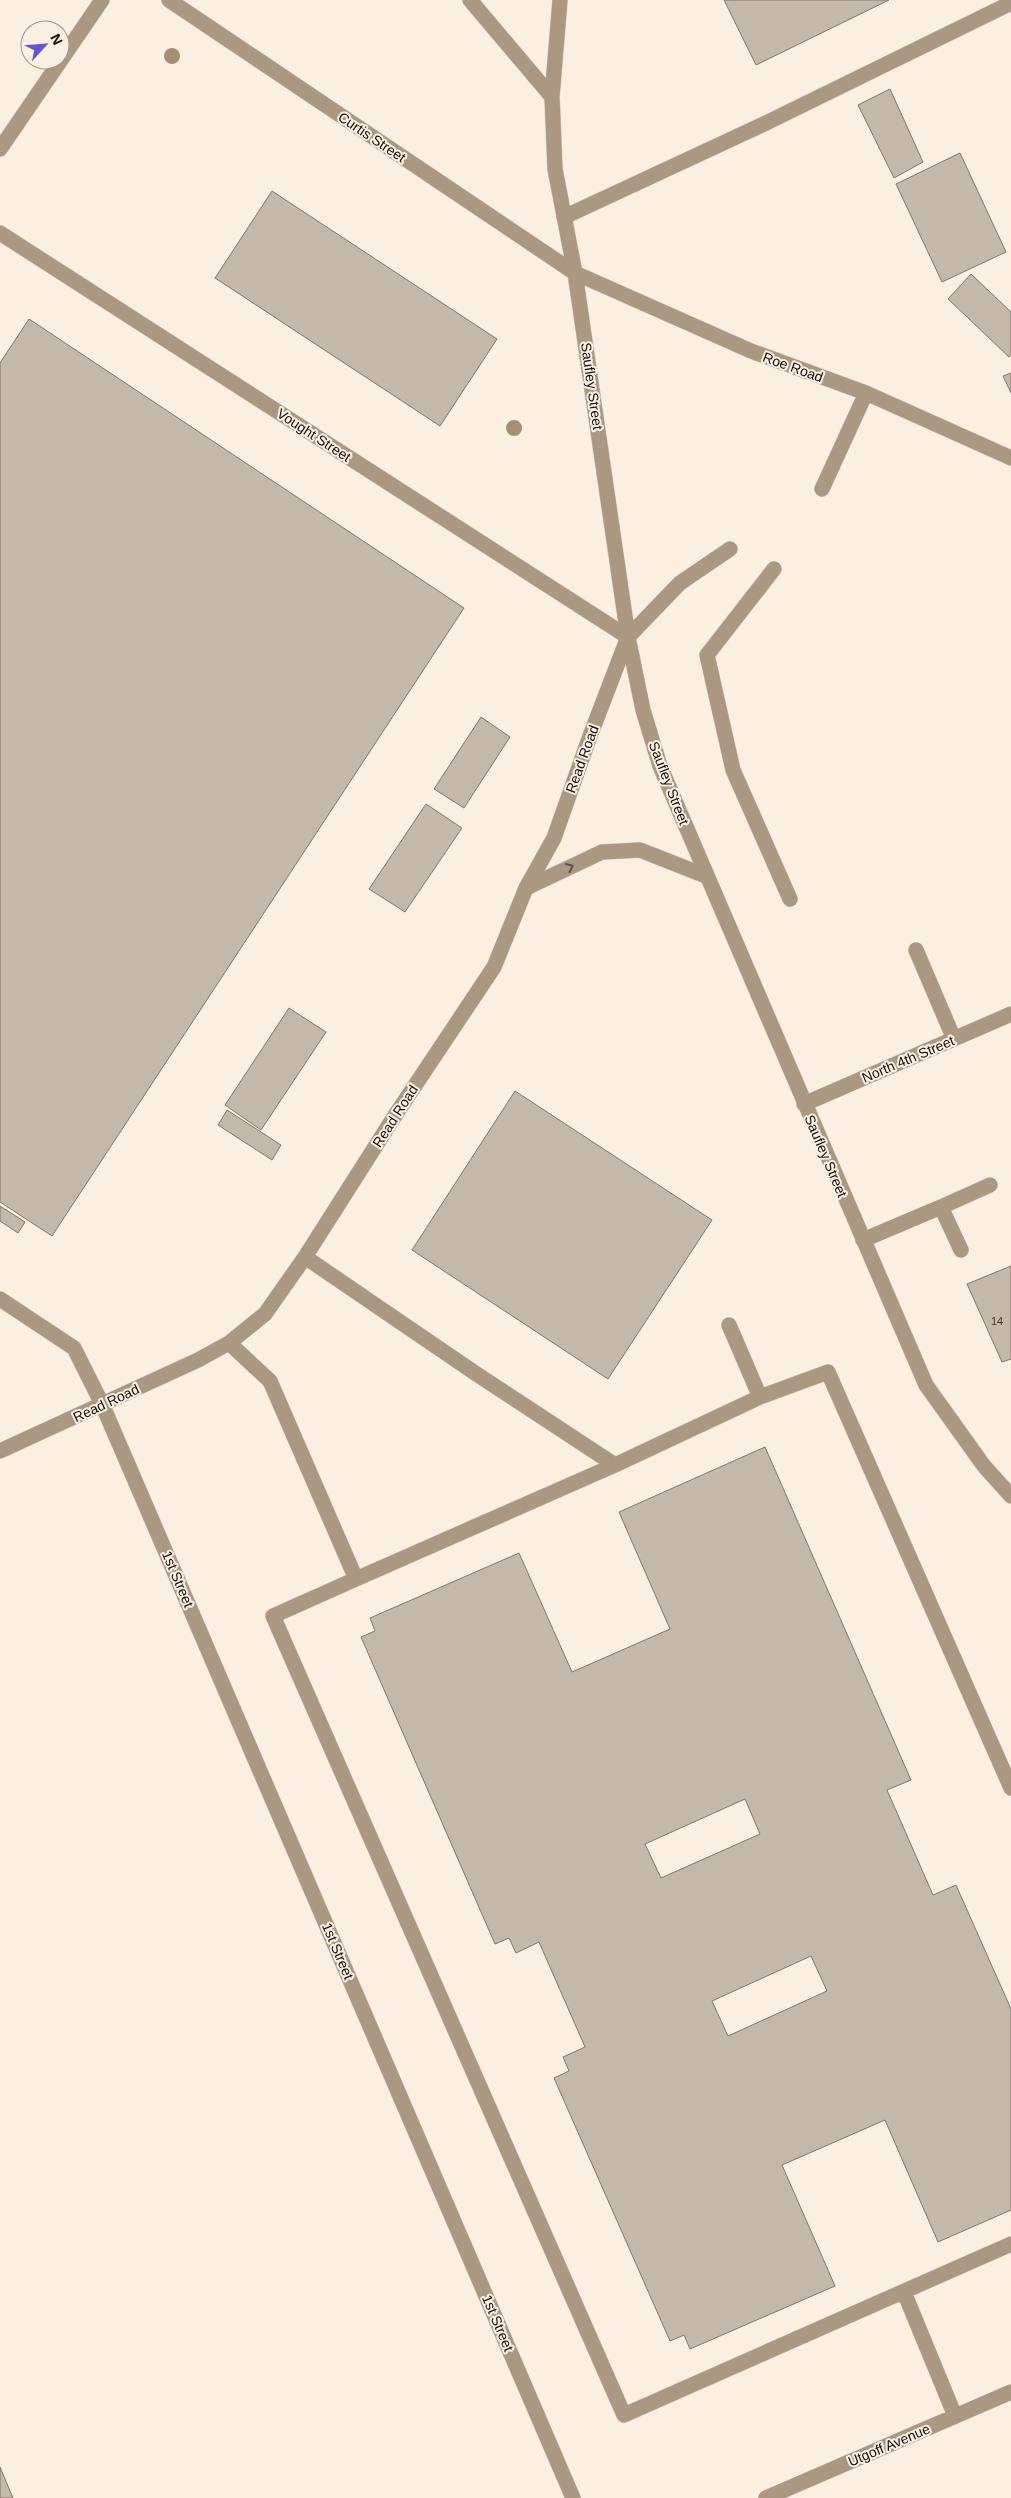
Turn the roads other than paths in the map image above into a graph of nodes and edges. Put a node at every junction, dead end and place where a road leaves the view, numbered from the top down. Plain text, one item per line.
1 (102, 0) edge
2 (169, 0) edge
3 (470, 0) edge
4 (560, 0) edge
5 (1011, 3) edge
6 (552, 97) junction
7 (0, 149) edge
8 (564, 217) junction
9 (0, 233) edge
10 (575, 273) junction
11 (866, 393) junction
12 (1011, 458) edge
13 (822, 489) dead end
14 (730, 548) dead end
15 (774, 568) dead end
16 (628, 636) junction
17 (706, 876) junction
18 (526, 888) junction
19 (790, 899) dead end
20 (916, 950) dead end
21 (1011, 1014) edge
22 (954, 1039) junction
23 (804, 1104) junction
24 (990, 1185) dead end
25 (941, 1207) junction
26 (863, 1240) junction
27 (961, 1250) dead end
28 (305, 1257) junction
29 (0, 1300) edge
30 (729, 1325) dead end
31 (229, 1342) junction
32 (760, 1397) junction
33 (102, 1404) junction
34 (0, 1450) edge
35 (615, 1465) junction
36 (1011, 1496) edge
37 (356, 1579) junction
38 (1011, 1788) edge
39 (1011, 2244) edge
40 (904, 2292) junction
41 (1011, 2392) edge
42 (955, 2416) junction
43 (573, 2498) edge
44 (766, 2498) edge

1 - 7 street
2 - 10 street, Curtis Street
3 - 6 street
4 - 6 street, Saufley Street
5 - 8 street
6 - 8 street, Saufley Street
8 - 10 street, Saufley Street
9 - 16 street, Vought Street
10 - 11 street, Roe Road
10 - 16 street, Saufley Street
11 - 12 street, Roe Road
11 - 13 street
14 - 16 street
15 - 19 street
16 - 17 street, Saufley Street
16 - 18 street, Read Road
18 -> 17 street
17 - 23 street, Saufley Street
18 - 28 street, Read Road
20 - 22 street
21 - 22 street, North 4th Street
22 - 23 street, North 4th Street
23 - 26 street, Saufley Street
24 - 25 street
25 - 26 street
25 - 27 street
26 - 36 street, Saufley Street
28 - 31 street, Read Road
28 - 35 street
29 - 33 street, 1st Street
30 - 32 street
31 - 33 street, Read Road
31 - 37 street
32 - 35 street
32 - 38 street
33 - 34 street, Read Road
33 - 43 street, 1st Street
35 - 37 street
37 - 40 street
39 - 40 street
40 - 42 street
41 - 42 street, Utgoff Avenue
42 - 44 street, Utgoff Avenue

